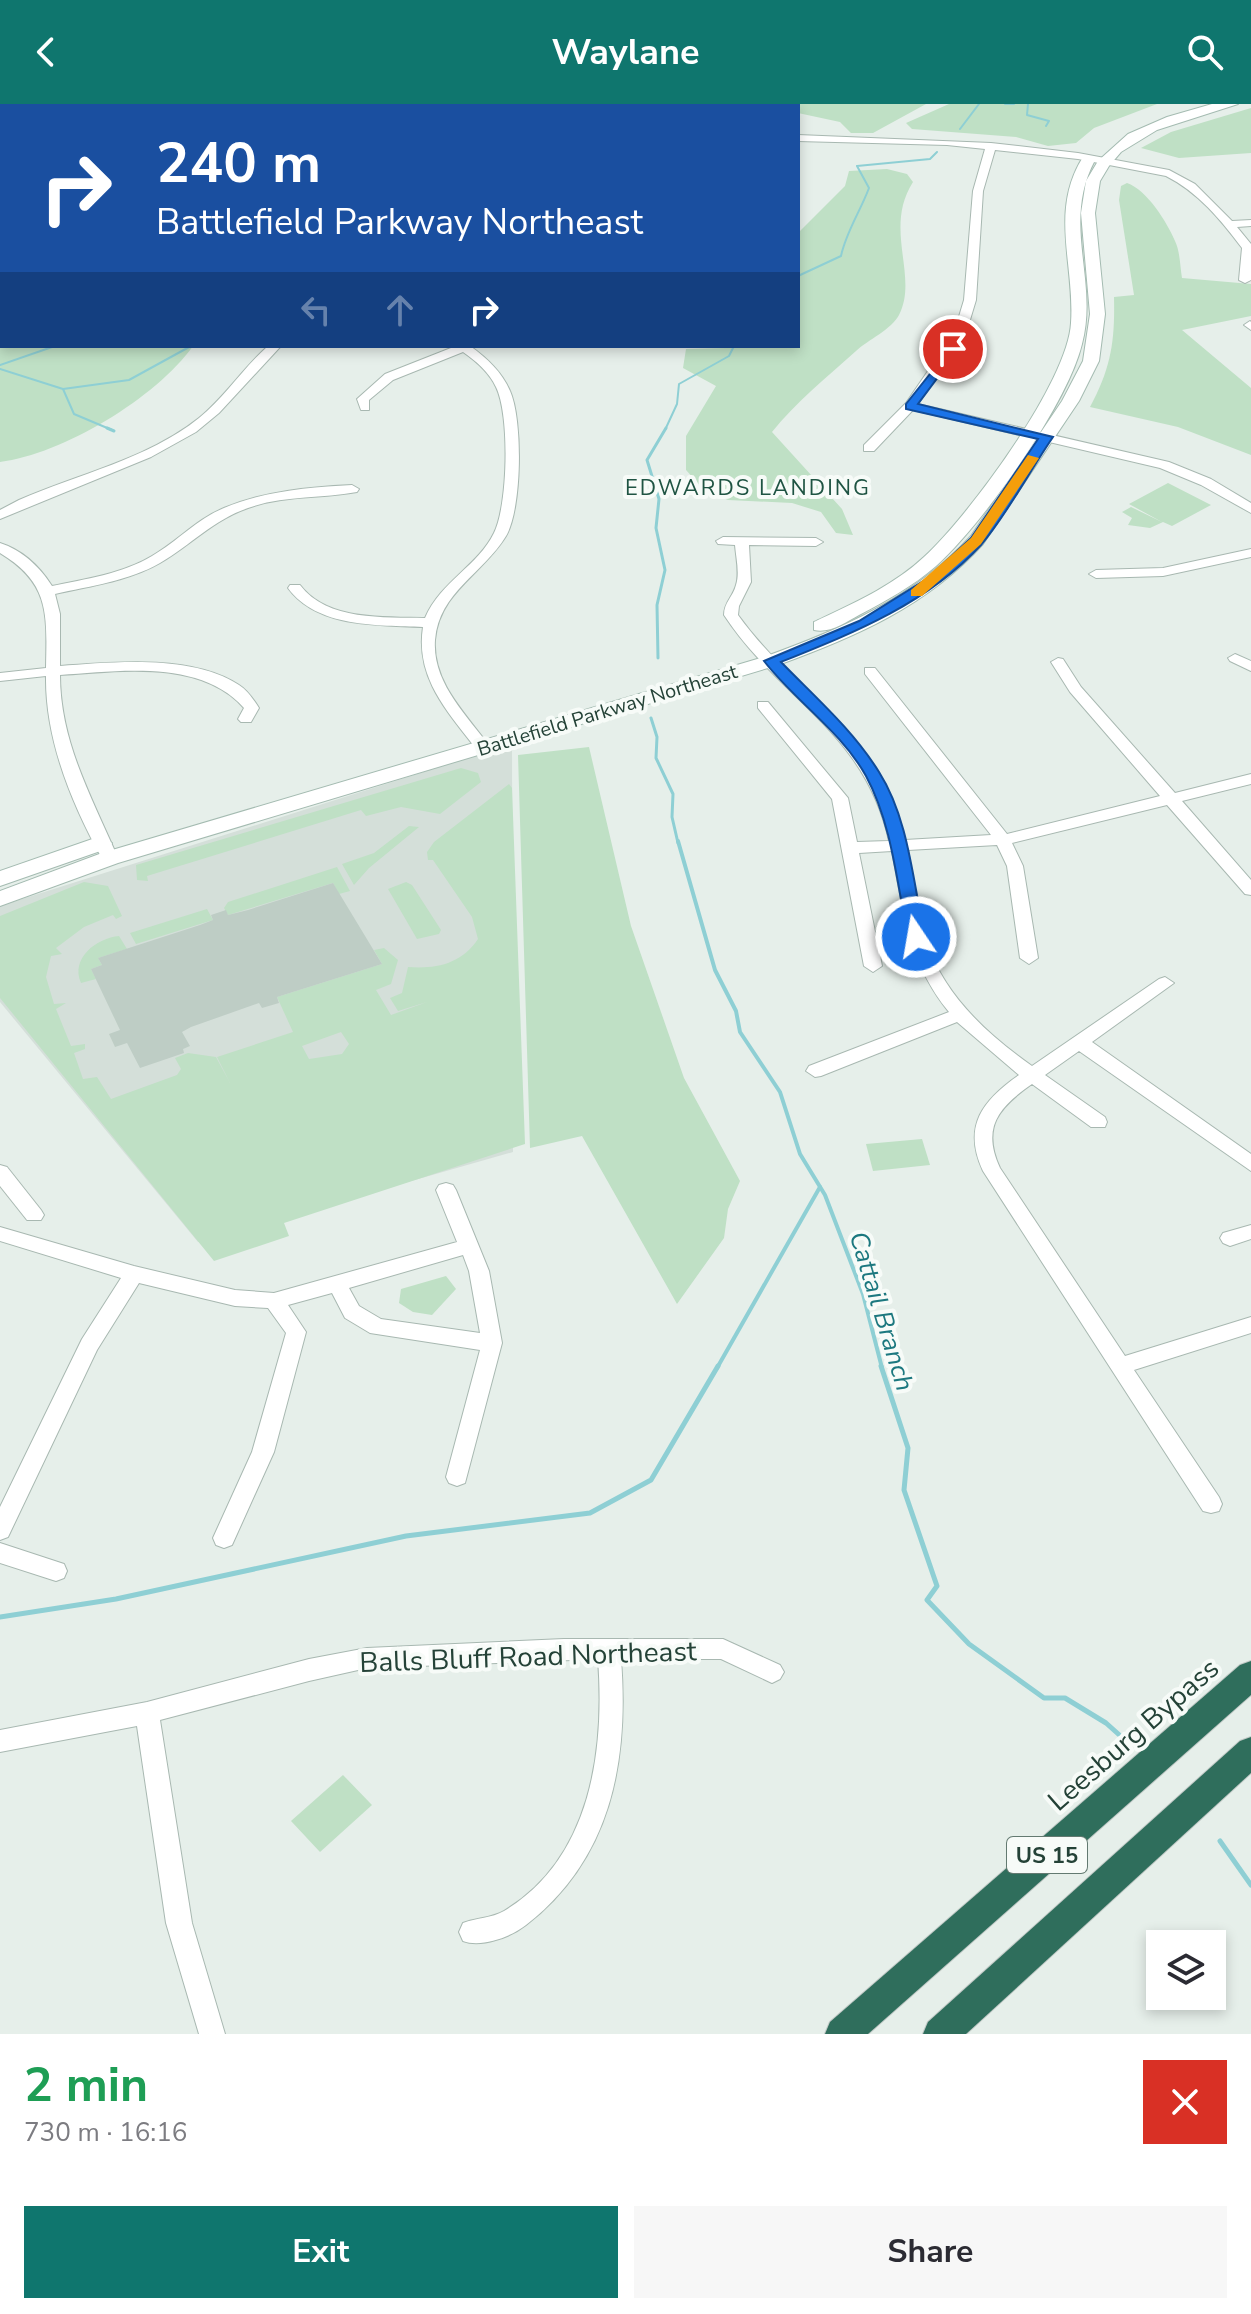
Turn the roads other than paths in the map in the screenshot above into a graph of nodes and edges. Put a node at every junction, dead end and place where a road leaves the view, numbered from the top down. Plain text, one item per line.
1 (1190, 104) edge
2 (1231, 104) edge
3 (800, 138) edge
4 (991, 146) junction
5 (1098, 160) junction
6 (1251, 223) edge
7 (1229, 224) junction
8 (1245, 280) dead end
9 (273, 348) edge
10 (461, 348) edge
11 (464, 348) edge
12 (910, 406) junction
13 (365, 407) dead end
14 (1026, 432) junction
15 (1046, 437) junction
16 (869, 448) dead end
17 (352, 489) dead end
18 (1251, 509) edge
19 (0, 515) edge
20 (723, 541) dead end
21 (742, 541) junction
22 (816, 542) dead end
23 (0, 547) edge
24 (1251, 553) edge
25 (1096, 574) dead end
26 (295, 588) dead end
27 (49, 591) junction
28 (430, 623) junction
29 (765, 654) junction
30 (1235, 658) dead end
31 (1058, 662) dead end
32 (1251, 667) edge
33 (53, 671) junction
34 (870, 671) dead end
35 (0, 677) edge
36 (763, 705) dead end
37 (246, 719) dead end
38 (477, 740) junction
39 (1251, 779) edge
40 (1171, 799) junction
41 (1003, 840) junction
42 (898, 846) junction
43 (851, 848) junction
44 (107, 850) junction
45 (0, 879) edge
46 (1251, 890) edge
47 (0, 899) edge
48 (1029, 958) dead end
49 (873, 966) dead end
50 (1165, 983) dead end
51 (960, 1014) junction
52 (1080, 1043) junction
53 (815, 1071) dead end
54 (1034, 1074) junction
55 (1098, 1122) dead end
56 (1251, 1164) edge
57 (0, 1172) edge
58 (446, 1190) dead end
59 (34, 1215) dead end
60 (1251, 1232) edge
61 (0, 1234) edge
62 (1230, 1238) dead end
63 (469, 1246) junction
64 (134, 1274) junction
65 (337, 1284) junction
66 (274, 1301) junction
67 (1251, 1325) edge
68 (492, 1343) junction
69 (1121, 1366) junction
70 (457, 1477) dead end
71 (1211, 1504) dead end
72 (0, 1530) edge
73 (224, 1538) dead end
74 (0, 1553) edge
75 (56, 1571) dead end
76 (609, 1649) junction
77 (772, 1672) dead end
78 (1251, 1675) edge
79 (147, 1713) junction
80 (0, 1741) edge
81 (1251, 1752) edge
82 (472, 1932) dead end
83 (212, 2034) edge
84 (842, 2034) edge
85 (940, 2034) edge

1 - 5 main road, Battlefield Parkway Northeast
2 - 5 main road, Battlefield Parkway Northeast
3 - 4 street
4 - 5 street
4 - 12 street
5 - 7 street
5 - 14 main road, Battlefield Parkway Northeast
5 - 15 main road, Battlefield Parkway Northeast
6 - 7 street
7 - 8 street
9 - 19 street
10 - 13 street
11 - 28 street
12 - 14 street
12 - 16 street
14 - 15 street
14 - 29 main road, Battlefield Parkway Northeast
15 - 18 street
15 - 29 main road, Battlefield Parkway Northeast
17 - 27 street
20 - 21 street
21 - 22 street
21 - 29 street
23 - 27 street
24 - 25 street
26 - 28 street
27 - 33 street
28 - 38 street
29 - 38 main road, Battlefield Parkway Northeast
29 - 42 street
30 - 32 street
31 - 40 street
33 - 35 street
33 - 37 street
33 - 44 street
34 - 41 street
36 - 43 street
38 - 44 main road, Battlefield Parkway Northeast
39 - 40 street
40 - 41 street
40 - 46 street
41 - 42 street
41 - 48 street
42 - 43 street
42 - 51 street
43 - 49 street
44 - 45 main road, Battlefield Parkway Northeast
44 - 47 main road, Battlefield Parkway Northeast
50 - 52 street
51 - 53 street
51 - 54 street
52 - 54 street
52 - 56 street
54 - 55 street
54 - 69 street
57 - 59 street
58 - 63 street
60 - 62 street
61 - 64 street
63 - 65 street
63 - 68 street
64 - 66 street
64 - 72 street
65 - 66 street
65 - 68 street
66 - 73 street
67 - 69 street
68 - 70 street
69 - 71 street
74 - 75 street
76 - 77 street, Balls Bluff Road Northeast
76 - 79 street, Balls Bluff Road Northeast
76 - 82 street
78 - 84 highway, Leesburg Bypass / US 15
79 - 80 street, Balls Bluff Road Northeast
79 - 83 street
81 - 85 highway, US 15

